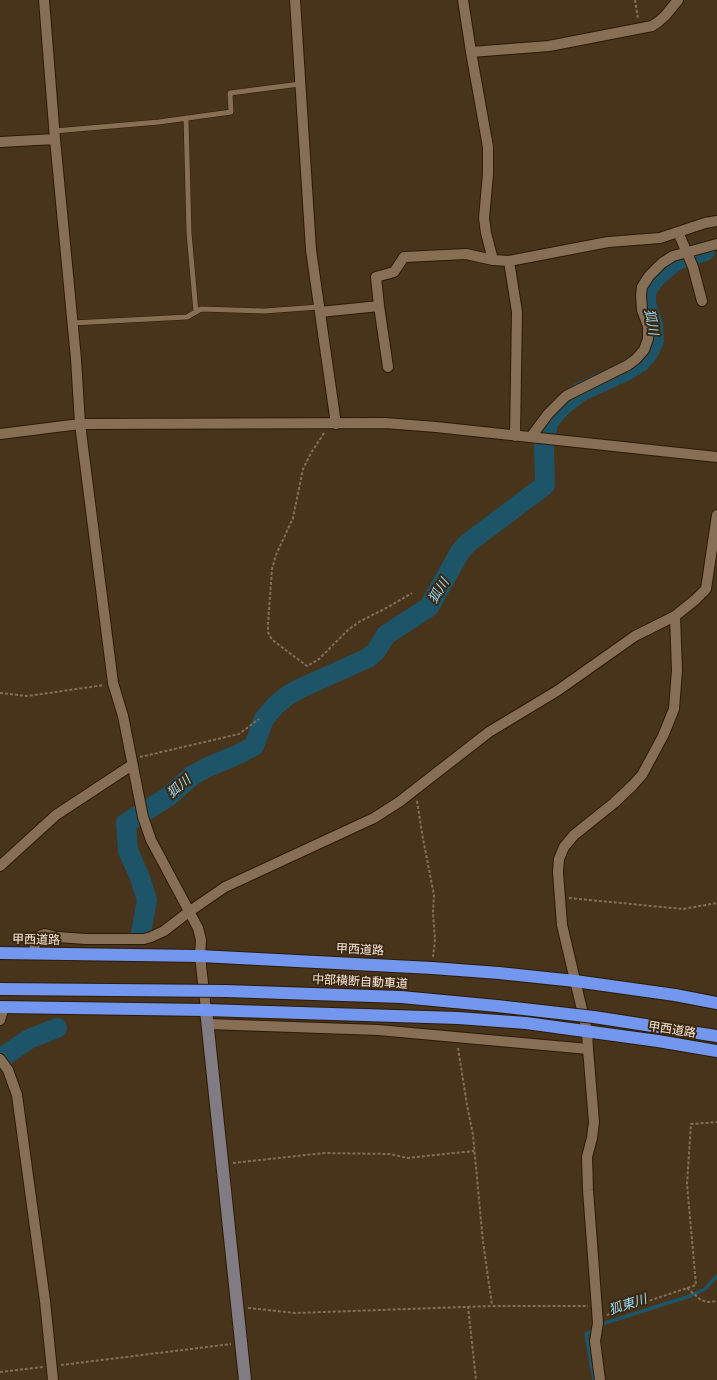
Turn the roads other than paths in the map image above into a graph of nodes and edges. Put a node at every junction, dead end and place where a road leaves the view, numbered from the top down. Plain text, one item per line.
1 (44, 0) edge
2 (295, 0) edge
3 (463, 0) edge
4 (678, 0) edge
5 (470, 52) junction
6 (300, 84) junction
7 (186, 118) junction
8 (55, 135) junction
9 (0, 142) edge
10 (717, 221) edge
11 (678, 232) junction
12 (717, 244) edge
13 (687, 252) junction
14 (493, 260) junction
15 (510, 261) junction
16 (702, 301) dead end
17 (379, 306) junction
18 (320, 310) junction
19 (196, 312) junction
20 (72, 323) junction
21 (388, 367) dead end
22 (80, 424) junction
23 (333, 424) junction
24 (0, 434) edge
25 (515, 436) junction
26 (531, 437) junction
27 (717, 457) edge
28 (717, 515) edge
29 (675, 616) junction
30 (132, 762) junction
31 (0, 866) edge
32 (190, 911) junction
33 (0, 953) edge
34 (34, 954) junction
35 (200, 956) junction
36 (575, 981) junction
37 (0, 989) edge
38 (717, 1003) edge
39 (2, 1007) edge
40 (206, 1010) junction
41 (0, 1020) edge
42 (208, 1024) junction
43 (587, 1032) junction
44 (717, 1036) edge
45 (588, 1050) junction
46 (717, 1051) edge
47 (0, 1059) edge
48 (53, 1380) edge
49 (245, 1380) edge
50 (600, 1380) edge

1 - 8 street
2 - 6 street
3 - 5 street
4 - 5 street
5 - 14 street
6 - 7 lane
6 - 18 street
7 - 8 lane
7 - 19 lane
8 - 9 street
8 - 20 street
10 - 11 street
11 - 13 street
11 - 15 street
12 - 13 street
13 - 16 street
13 - 26 street
14 - 15 street
14 - 17 street
15 - 25 street
17 - 18 street
17 - 21 street
18 - 19 lane
18 - 23 street
19 - 20 lane
20 - 22 street
22 - 23 street
22 - 24 street
22 - 30 street
23 - 25 street
25 - 26 street
26 - 27 street
28 - 29 street
29 - 32 street
29 - 36 street
30 - 31 street
30 - 32 street
32 - 34 street
32 - 35 street
33 - 34 highway, 甲西道路
34 - 35 highway, 甲西道路
35 - 36 highway, 甲西道路
35 - 40 street
36 - 38 highway, 甲西道路
36 - 43 street
37 - 44 highway, 中部横断自動車道, bridge
39 - 40 highway, 甲西道路
39 - 41 street
40 - 42 street
40 - 43 highway, 甲西道路
42 - 45 street
42 - 49 street
43 - 45 street
43 - 46 highway, 甲西道路
45 - 50 street
47 - 48 street

